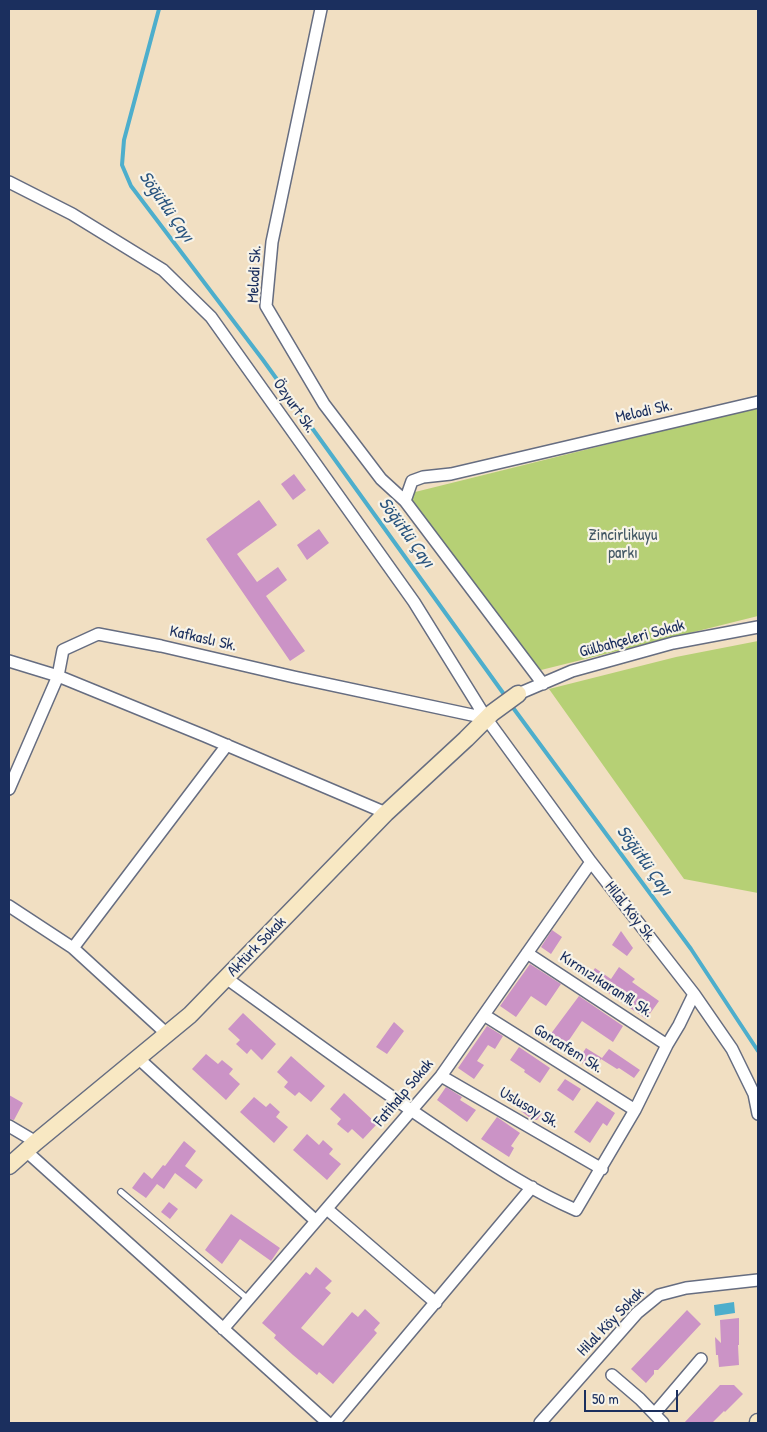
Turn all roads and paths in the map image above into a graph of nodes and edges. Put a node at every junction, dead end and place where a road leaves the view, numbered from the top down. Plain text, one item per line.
1 (321, 9) edge
2 (9, 182) edge
3 (758, 402) edge
4 (405, 501) junction
5 (758, 627) edge
6 (9, 661) edge
7 (58, 676) junction
8 (543, 684) junction
9 (518, 694) joint
10 (488, 716) junction
11 (227, 745) junction
12 (9, 789) edge
13 (386, 813) junction
14 (591, 862) junction
15 (9, 906) edge
16 (74, 948) junction
17 (527, 953) junction
18 (226, 978) junction
19 (694, 994) junction
20 (484, 1015) junction
21 (167, 1034) junction
22 (667, 1045) junction
23 (138, 1058) junction
24 (441, 1076) junction
25 (411, 1110) junction
26 (635, 1110) junction
27 (758, 1114) edge
28 (9, 1126) edge
29 (31, 1147) junction
30 (9, 1166) edge
31 (602, 1169) junction
32 (532, 1188) junction
33 (121, 1192) dead end
34 (327, 1209) junction
35 (316, 1221) junction
36 (758, 1280) edge
37 (249, 1300) junction
38 (436, 1303) junction
39 (223, 1329) junction
40 (701, 1359) dead end
41 (612, 1375) dead end
42 (654, 1413) junction
43 (328, 1423) edge
44 (334, 1423) edge
45 (540, 1423) edge
46 (664, 1423) edge

1 - 4 street, Melodi Sk.
2 - 10 street, Özyurt Sk.
3 - 4 street, Melodi Sk.
4 - 8 street, Melodi Sk.
5 - 8 street, Gülbahçeleri Sokak
6 - 7 street
7 - 10 street, Kafkaslı Sk.
7 - 11 street
7 - 12 street, Kafkaslı Sk.
8 - 9 street, Gülbahçeleri Sokak
9 - 10 street, Aktürk Sokak
10 - 13 street, Aktürk Sokak
10 - 14 street, Hilal Köy Sk.
11 - 13 street
11 - 16 street
13 - 18 street, Aktürk Sokak
14 - 17 street, Fatihalp Sokak
14 - 19 street, Hilal Köy Sk.
15 - 16 street
16 - 21 street
17 - 20 street, Fatihalp Sokak
17 - 22 street, Kırmızıkaranfil Sk.
18 - 21 street, Aktürk Sokak
18 - 25 street
19 - 22 street
19 - 27 street, Hilal Köy Sk.
20 - 24 street, Fatihalp Sokak
20 - 26 street, Goncafem Sk.
21 - 23 street, Aktürk Sokak
22 - 26 street
23 - 29 street, Aktürk Sokak
23 - 35 street
24 - 25 street, Fatihalp Sokak
24 - 31 street, Uslusoy Sk.
25 - 32 street
25 - 34 street, Fatihalp Sokak
26 - 31 street
28 - 29 street
29 - 30 street, Aktürk Sokak
29 - 39 street
31 - 32 street
32 - 38 street
33 - 37 lane
34 - 35 street, Fatihalp Sokak
34 - 38 street
35 - 37 street, Fatihalp Sokak
36 - 45 street, Hilal Köy Sokak
37 - 39 street, Fatihalp Sokak
38 - 44 street
39 - 43 street
40 - 42 street
41 - 42 street
42 - 46 street

